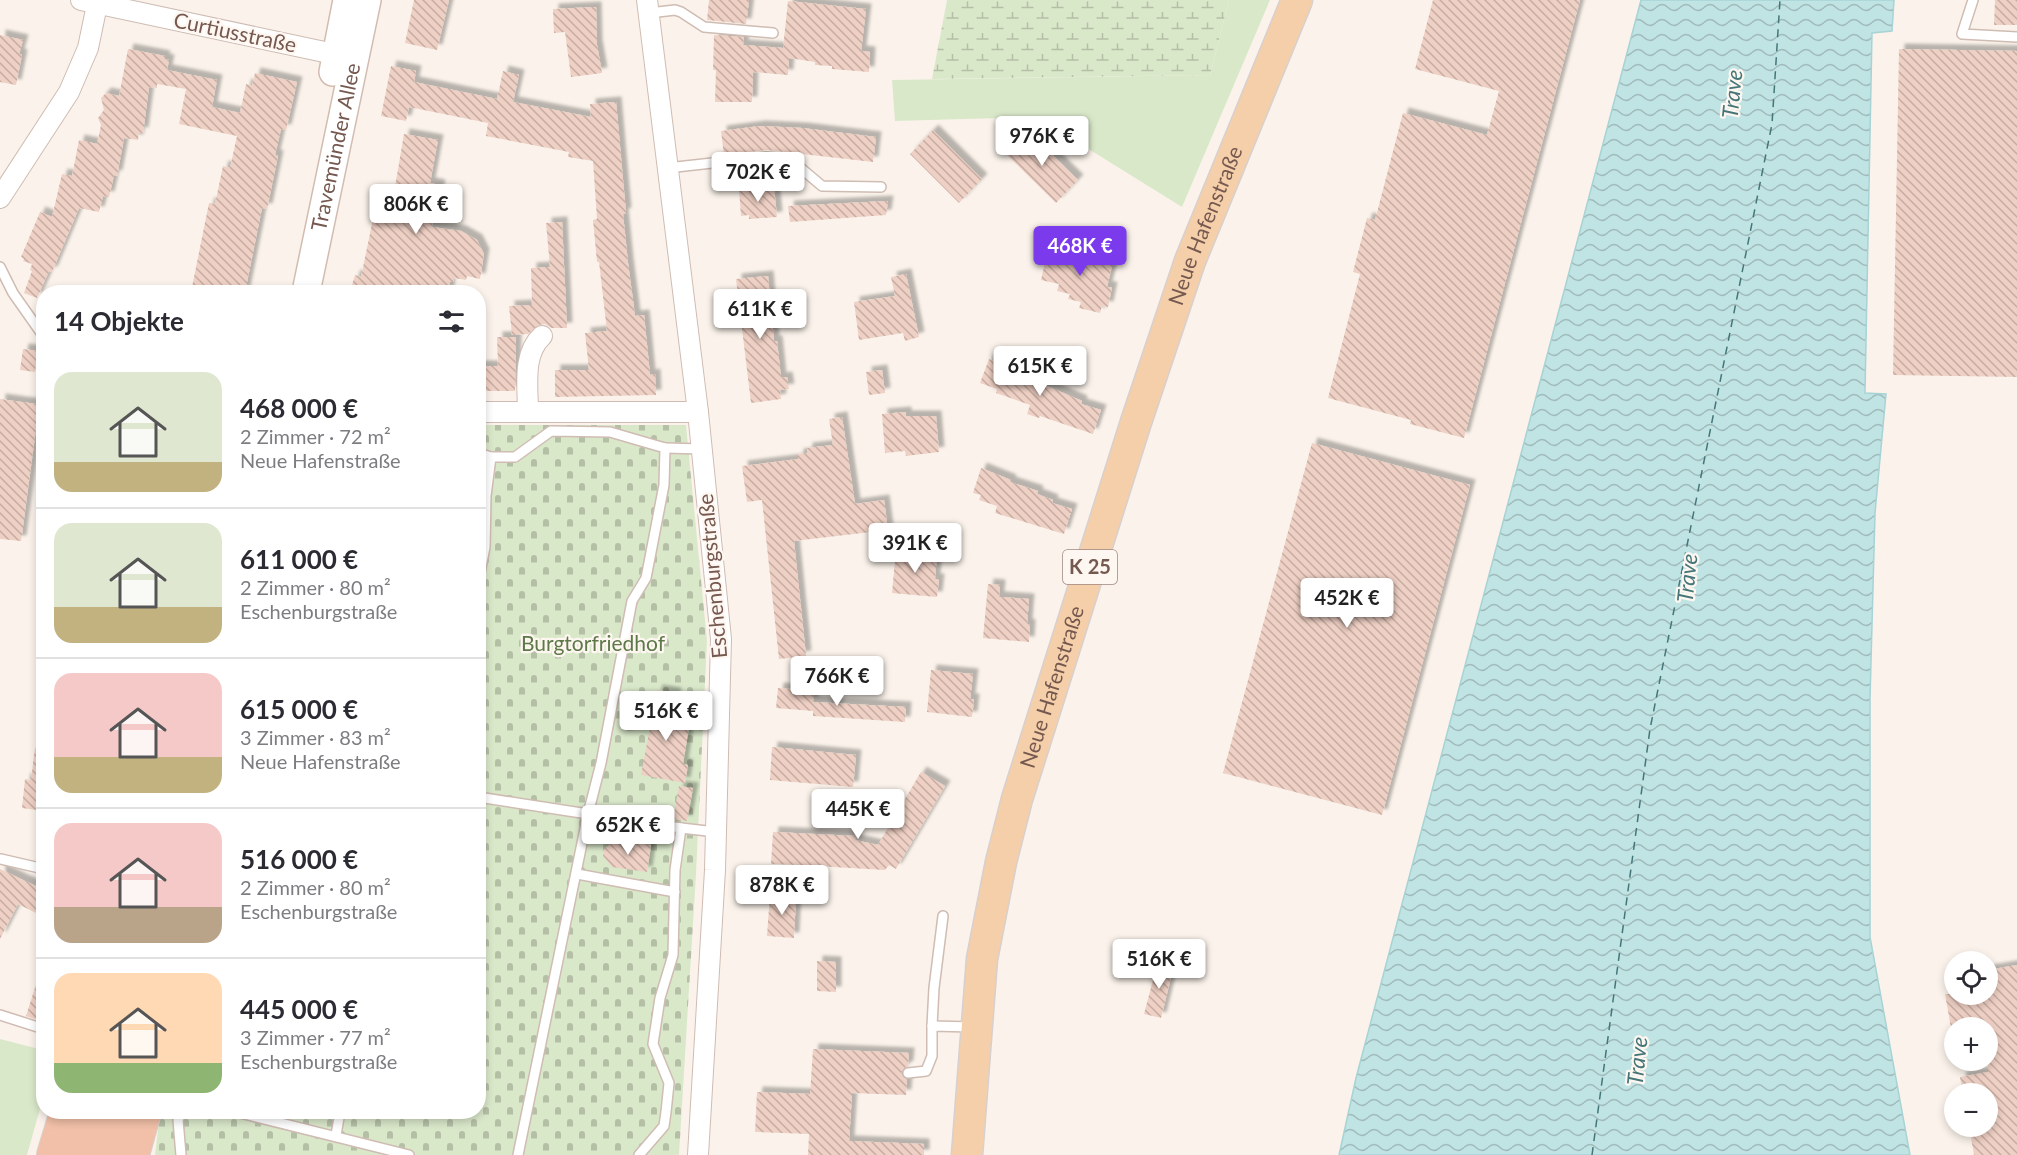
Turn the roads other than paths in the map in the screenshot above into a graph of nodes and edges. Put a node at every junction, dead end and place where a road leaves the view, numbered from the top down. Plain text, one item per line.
1 (347, 0) edge
2 (367, 0) edge
3 (1297, 0) edge
4 (1973, 0) edge
5 (92, 1) edge
6 (648, 6) edge
7 (773, 33) dead end
8 (2017, 37) edge
9 (346, 56) junction
10 (667, 168) junction
11 (881, 187) dead end
12 (0, 198) edge
13 (0, 267) edge
14 (289, 285) edge
15 (307, 285) edge
16 (36, 326) edge
17 (542, 336) dead end
18 (486, 412) edge
19 (528, 412) junction
20 (698, 412) junction
21 (665, 448) junction
22 (702, 449) junction
23 (486, 456) edge
24 (490, 457) junction
25 (486, 496) edge
26 (486, 798) edge
27 (588, 814) junction
28 (681, 828) junction
29 (716, 832) junction
30 (1, 859) edge
31 (36, 866) edge
32 (577, 874) junction
33 (675, 892) junction
34 (943, 916) dead end
35 (0, 1015) edge
36 (36, 1026) edge
37 (932, 1026) junction
38 (976, 1028) junction
39 (908, 1073) dead end
40 (64, 1119) edge
41 (91, 1119) edge
42 (115, 1119) edge
43 (143, 1119) edge
44 (178, 1119) edge
45 (266, 1119) edge
46 (339, 1119) edge
47 (336, 1135) junction
48 (53, 1155) edge
49 (80, 1155) edge
50 (105, 1155) edge
51 (133, 1155) edge
52 (181, 1155) edge
53 (408, 1155) edge
54 (518, 1155) edge
55 (639, 1155) edge
56 (698, 1155) edge
57 (967, 1155) edge

1 - 9 main road, Travemünder Allee
2 - 9 main road, Travemünder Allee
3 - 38 main road, Neue Hafenstraße / K 25
4 - 8 lane
5 - 9 street, Curtiusstraße
5 - 12 street
6 - 7 lane
6 - 10 street, Eschenburgstraße
9 - 14 main road, Travemünder Allee
9 - 15 main road, Travemünder Allee
10 - 11 lane
10 - 20 street, Eschenburgstraße
13 - 16 lane
17 - 19 street
18 - 19 street
19 - 20 street
20 - 22 street, Eschenburgstraße
21 - 22 lane
21 - 24 lane
21 - 27 lane
22 - 29 street, Eschenburgstraße
23 - 24 lane
24 - 25 lane
26 - 27 lane
27 - 28 lane
27 - 32 lane
28 - 29 lane
28 - 33 lane
29 - 56 street, Eschenburgstraße
30 - 31 lane
32 - 33 lane
32 - 54 lane
33 - 55 lane
34 - 37 lane
35 - 36 lane
37 - 38 lane
37 - 39 lane
38 - 57 main road, Neue Hafenstraße / K 25
40 - 48 highway
41 - 49 highway
42 - 50 highway
43 - 51 highway
44 - 52 lane
45 - 47 lane
46 - 47 lane
47 - 53 lane

